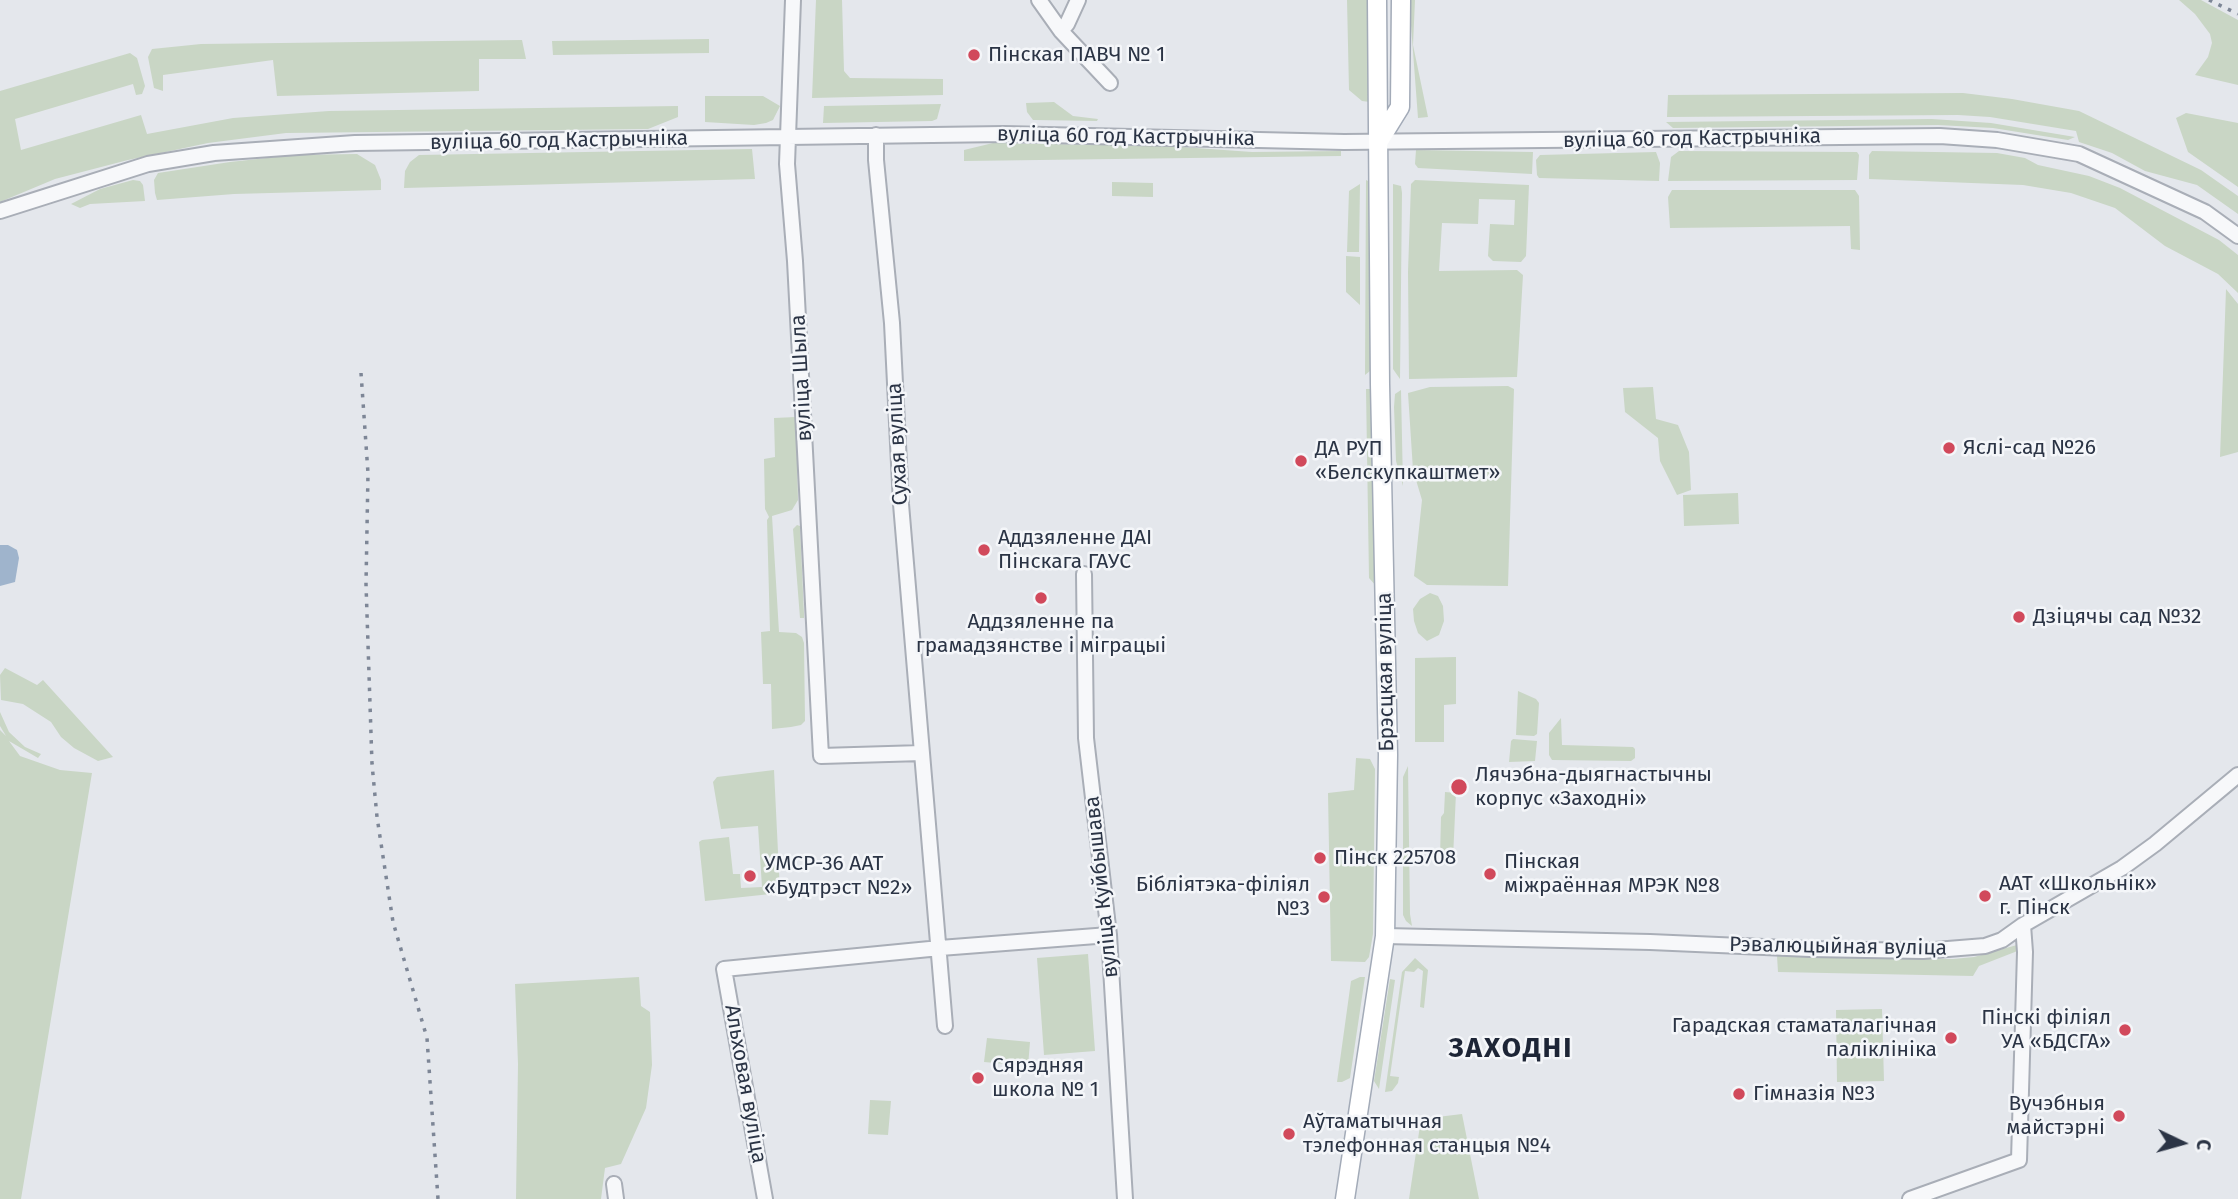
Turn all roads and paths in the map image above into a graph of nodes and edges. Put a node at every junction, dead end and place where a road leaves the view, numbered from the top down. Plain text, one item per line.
1 (793, 0) edge
2 (1039, 0) edge
3 (1078, 0) edge
4 (1377, 0) edge
5 (1401, 0) edge
6 (1061, 31) junction
7 (1110, 83) dead end
8 (876, 135) junction
9 (789, 138) junction
10 (1379, 141) junction
11 (0, 211) edge
12 (2238, 236) edge
13 (1084, 574) dead end
14 (922, 754) junction
15 (2238, 775) edge
16 (2023, 925) junction
17 (1109, 935) junction
18 (1385, 936) junction
19 (940, 948) junction
20 (945, 1026) dead end
21 (765, 1199) edge
22 (1125, 1199) edge
23 (1345, 1199) edge
24 (1910, 1199) edge

1 - 9 street, вуліца Шыла
2 - 6 street
3 - 6 street
4 - 10 main road, Брэсцкая вуліца
5 - 10 main road
6 - 7 street
8 - 9 street, вуліца 60 год Кастрычніка
8 - 10 street, вуліца 60 год Кастрычніка
8 - 14 street, Сухая вуліца
9 - 11 street, вуліца 60 год Кастрычніка
9 - 14 street, вуліца Шыла
10 - 12 street, вуліца 60 год Кастрычніка
10 - 18 main road, Брэсцкая вуліца
13 - 17 street, вуліца Куйбышава
14 - 19 street, Сухая вуліца
15 - 16 street, Рэвалюцыйная вуліца
16 - 18 street, Рэвалюцыйная вуліца
16 - 24 street
17 - 19 street
17 - 22 street, вуліца Куйбышава
18 - 23 main road, Брэсцкая вуліца
19 - 20 street, Сухая вуліца
19 - 21 street, Альховая вуліца

